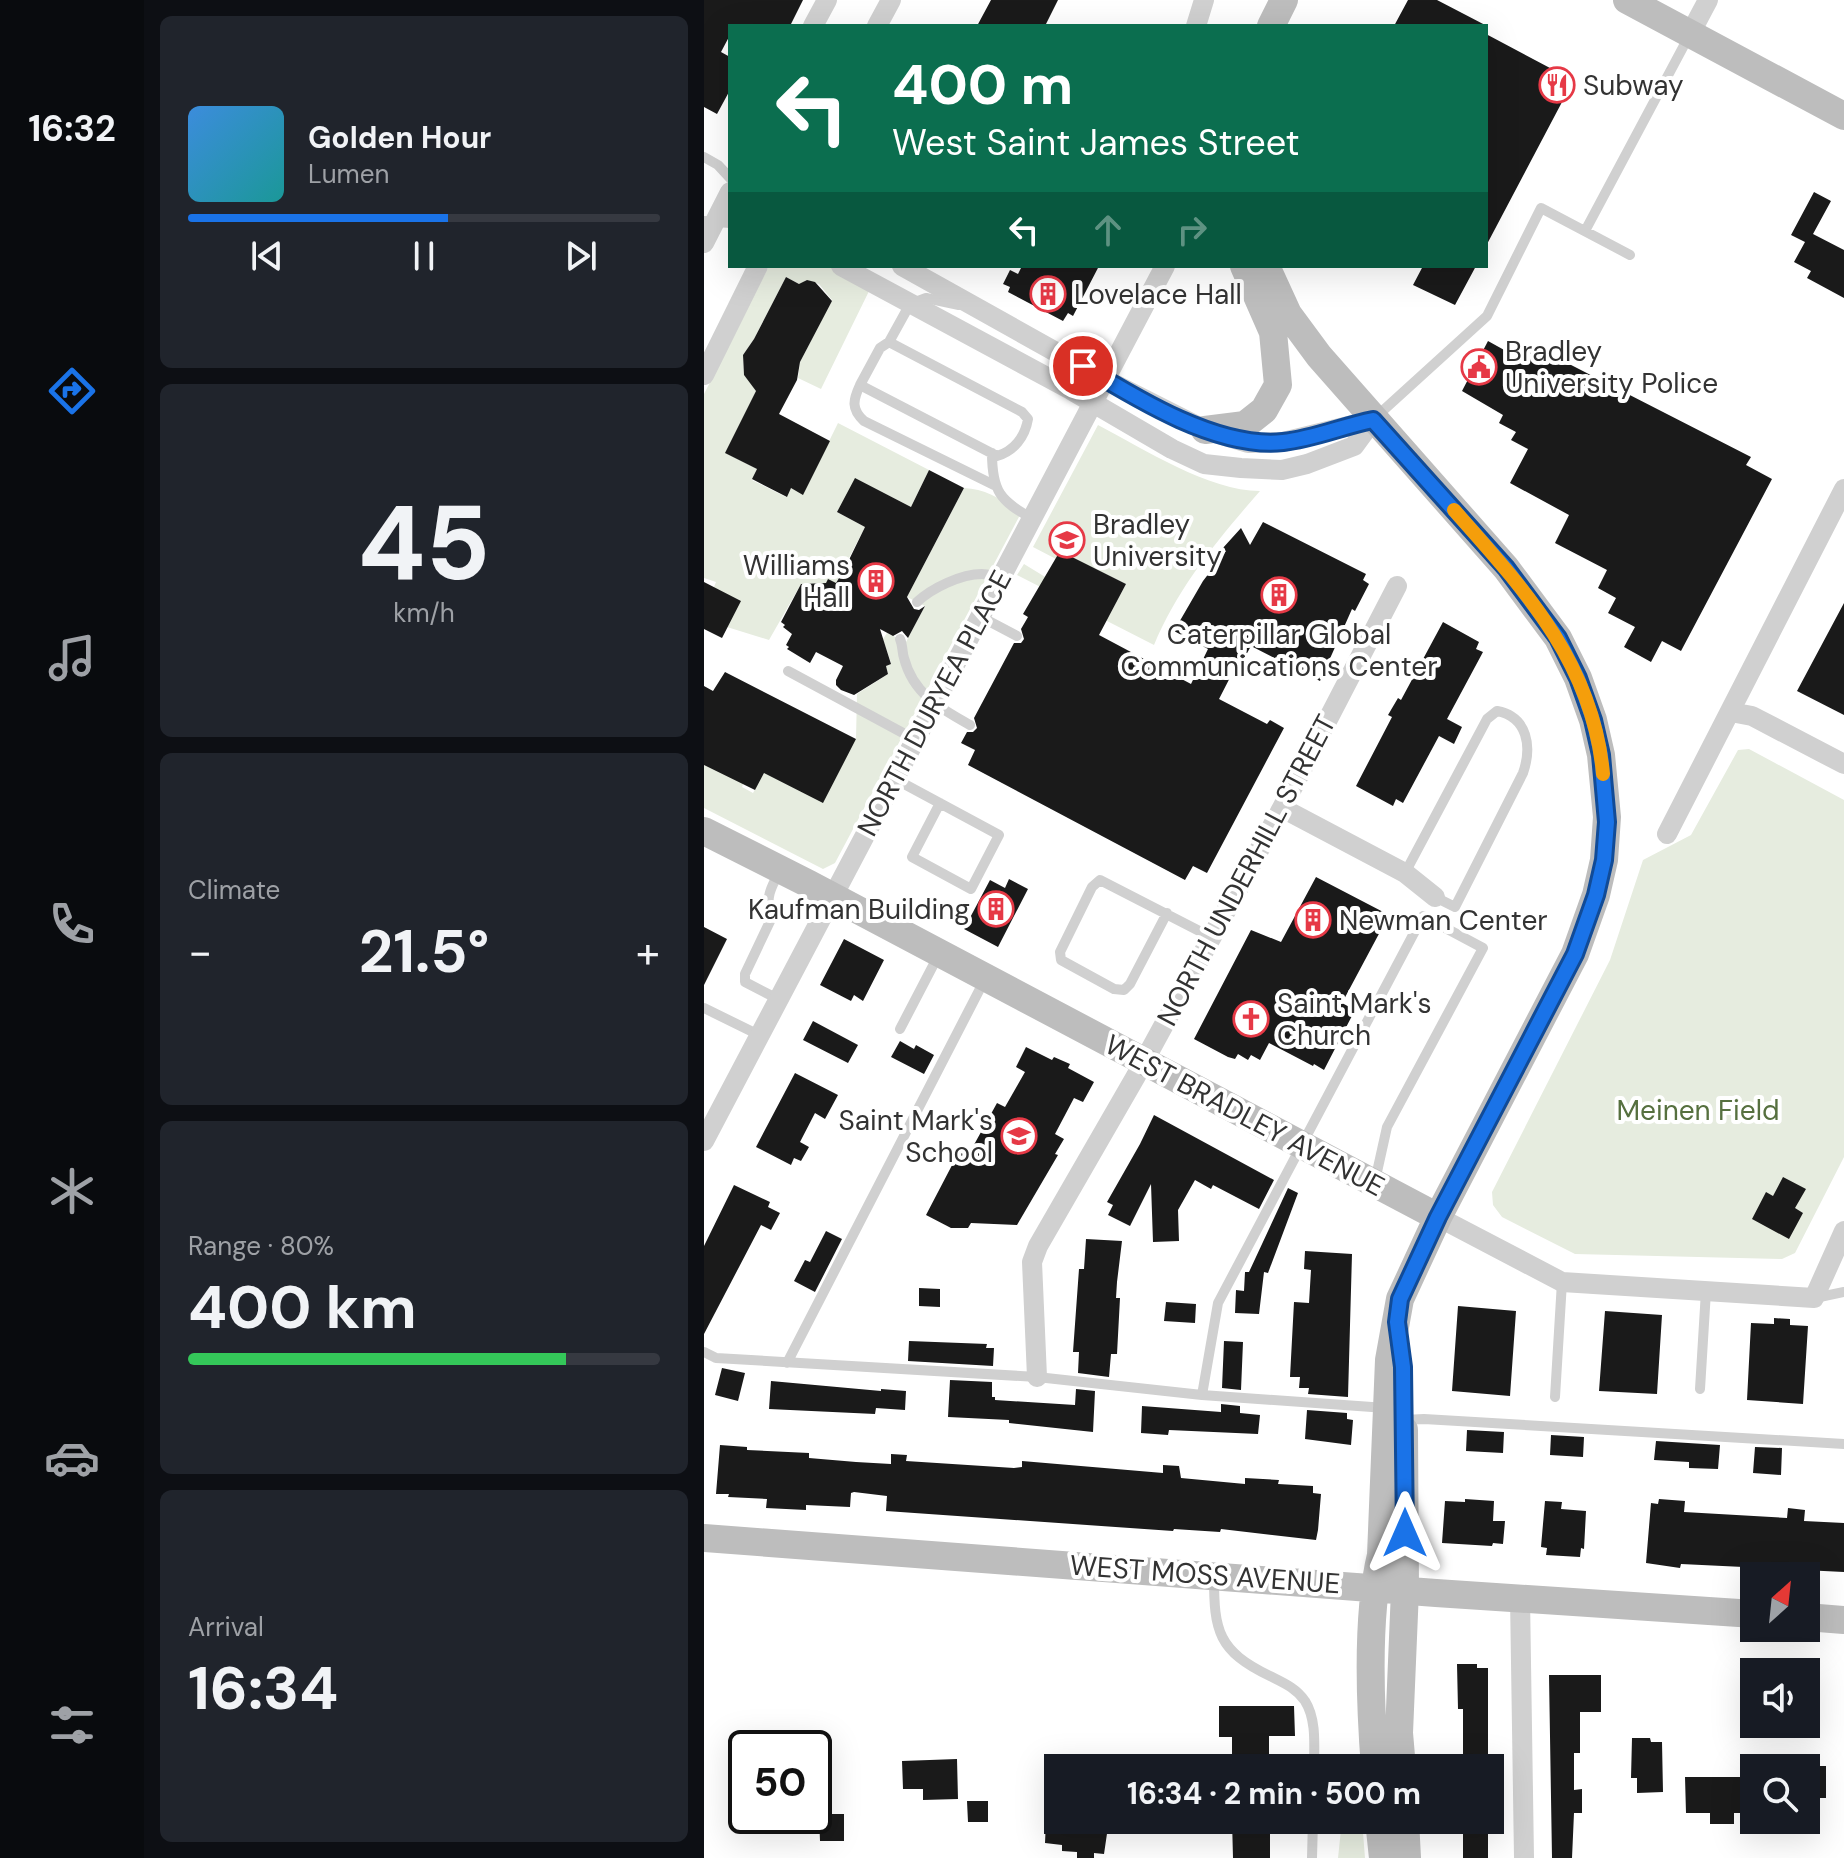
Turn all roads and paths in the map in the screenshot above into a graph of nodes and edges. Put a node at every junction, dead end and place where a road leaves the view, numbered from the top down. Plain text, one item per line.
1 (827, 0) edge
2 (891, 0) edge
3 (1204, 0) edge
4 (1284, 0) edge
5 (1627, 0) edge
6 (1708, 0) edge
7 (814, 24) edge
8 (878, 24) edge
9 (1197, 24) edge
10 (1272, 24) edge
11 (1690, 34) junction
12 (1844, 116) edge
13 (704, 157) edge
14 (728, 176) edge
15 (728, 196) edge
16 (716, 222) edge
17 (1585, 231) junction
18 (704, 243) edge
19 (1630, 255) dead end
20 (757, 268) edge
21 (845, 268) edge
22 (906, 268) edge
23 (1164, 268) edge
24 (1245, 268) edge
25 (1267, 268) edge
26 (910, 304) junction
27 (991, 315) junction
28 (889, 342) junction
29 (704, 375) edge
30 (1106, 380) junction
31 (860, 385) junction
32 (1094, 404) junction
33 (1373, 420) junction
34 (1205, 430) junction
35 (992, 453) junction
36 (994, 485) junction
37 (1844, 489) edge
38 (1033, 519) junction
39 (1001, 578) junction
40 (1397, 586) dead end
41 (917, 602) dead end
42 (981, 617) junction
43 (1017, 636) dead end
44 (900, 639) dead end
45 (788, 671) dead end
46 (935, 706) junction
47 (1731, 712) junction
48 (970, 725) dead end
49 (916, 740) junction
50 (1844, 764) edge
51 (895, 779) junction
52 (940, 803) junction
53 (1282, 808) junction
54 (704, 831) edge
55 (1667, 834) dead end
56 (780, 870) junction
57 (1405, 873) junction
58 (831, 896) junction
59 (1435, 897) joint
60 (1167, 913) junction
61 (1211, 937) junction
62 (939, 955) junction
63 (985, 979) junction
64 (778, 999) junction
65 (704, 1008) edge
66 (900, 1029) dead end
67 (759, 1035) junction
68 (1144, 1060) junction
69 (704, 1141) edge
70 (1301, 1145) junction
71 (1375, 1185) junction
72 (1438, 1217) junction
73 (1844, 1231) edge
74 (1562, 1282) junction
75 (1706, 1291) junction
76 (1844, 1292) edge
77 (1814, 1298) junction
78 (704, 1352) edge
79 (787, 1363) junction
80 (1037, 1377) junction
81 (1700, 1389) dead end
82 (1202, 1395) junction
83 (1555, 1397) dead end
84 (1396, 1414) junction
85 (1844, 1444) edge
86 (704, 1538) edge
87 (1214, 1575) junction
88 (1373, 1587) junction
89 (1405, 1590) junction
90 (1520, 1597) junction
91 (1740, 1613) edge
92 (1820, 1618) edge
93 (1844, 1620) edge
94 (1314, 1754) edge
95 (1374, 1754) edge
96 (1402, 1754) edge
97 (1313, 1834) edge
98 (1380, 1834) edge
99 (1406, 1834) edge
100 (1312, 1858) edge
101 (1383, 1858) edge
102 (1407, 1858) edge
103 (1524, 1858) edge

1 - 7 street
2 - 8 street
3 - 9 street
4 - 10 main road
5 - 11 main road
6 - 11 street
11 - 12 main road
11 - 17 lane
13 - 14 lane
15 - 16 street
16 - 18 street
17 - 19 lane
17 - 33 lane
20 - 29 street
21 - 26 street
22 - 27 street
23 - 30 street, NORTH DURYEA PLACE
24 - 34 main road
25 - 33 main road
26 - 27 lane
26 - 28 lane
26 - 32 street
27 - 30 street
28 - 31 lane
28 - 35 lane
30 - 32 street, NORTH DURYEA PLACE
30 - 34 street
31 - 35 lane
31 - 36 lane
32 - 33 street
32 - 38 street, NORTH DURYEA PLACE
33 - 34 street
33 - 72 main road
35 - 36 lane
36 - 38 lane
37 - 47 street
38 - 39 street, NORTH DURYEA PLACE
39 - 41 lane
39 - 42 street, NORTH DURYEA PLACE
40 - 53 street, NORTH UNDERHILL STREET
42 - 43 lane
42 - 46 street, NORTH DURYEA PLACE
44 - 46 lane
45 - 49 lane
46 - 48 lane
46 - 49 street, NORTH DURYEA PLACE
47 - 50 street
47 - 55 street
49 - 51 street, NORTH DURYEA PLACE
51 - 52 lane
51 - 58 street, NORTH DURYEA PLACE
52 - 52 lane
53 - 57 street
53 - 61 street, NORTH UNDERHILL STREET
54 - 56 main road, WEST BRADLEY AVENUE
56 - 58 main road, WEST BRADLEY AVENUE
56 - 64 lane
57 - 59 street
57 - 59 lane
58 - 62 main road, WEST BRADLEY AVENUE
58 - 64 street, NORTH DURYEA PLACE
60 - 60 lane
60 - 61 lane
61 - 68 street, NORTH UNDERHILL STREET
62 - 63 main road, WEST BRADLEY AVENUE
62 - 66 lane
63 - 68 main road, WEST BRADLEY AVENUE
63 - 79 lane
64 - 67 street, NORTH DURYEA PLACE
65 - 67 lane
67 - 69 street, NORTH DURYEA PLACE
68 - 70 main road, WEST BRADLEY AVENUE
68 - 80 street, NORTH UNDERHILL STREET
70 - 71 main road, WEST BRADLEY AVENUE
70 - 71 lane
70 - 82 lane
71 - 72 main road, WEST BRADLEY AVENUE
72 - 74 street, WEST BRADLEY AVENUE
72 - 84 main road
73 - 77 street
74 - 75 street, WEST BRADLEY AVENUE
74 - 83 lane
75 - 77 street, WEST BRADLEY AVENUE
75 - 81 lane
76 - 77 lane
78 - 79 lane
79 - 80 lane
80 - 82 lane
82 - 84 lane
84 - 85 lane
84 - 88 main road
84 - 89 main road
86 - 87 main road, WEST MOSS AVENUE
87 - 88 main road, WEST MOSS AVENUE
87 - 94 lane
88 - 89 main road, WEST MOSS AVENUE
88 - 95 main road
89 - 90 main road, WEST MOSS AVENUE
89 - 96 main road
90 - 91 main road, WEST MOSS AVENUE
90 - 103 street
92 - 93 main road
97 - 100 lane
98 - 101 main road
99 - 102 main road

